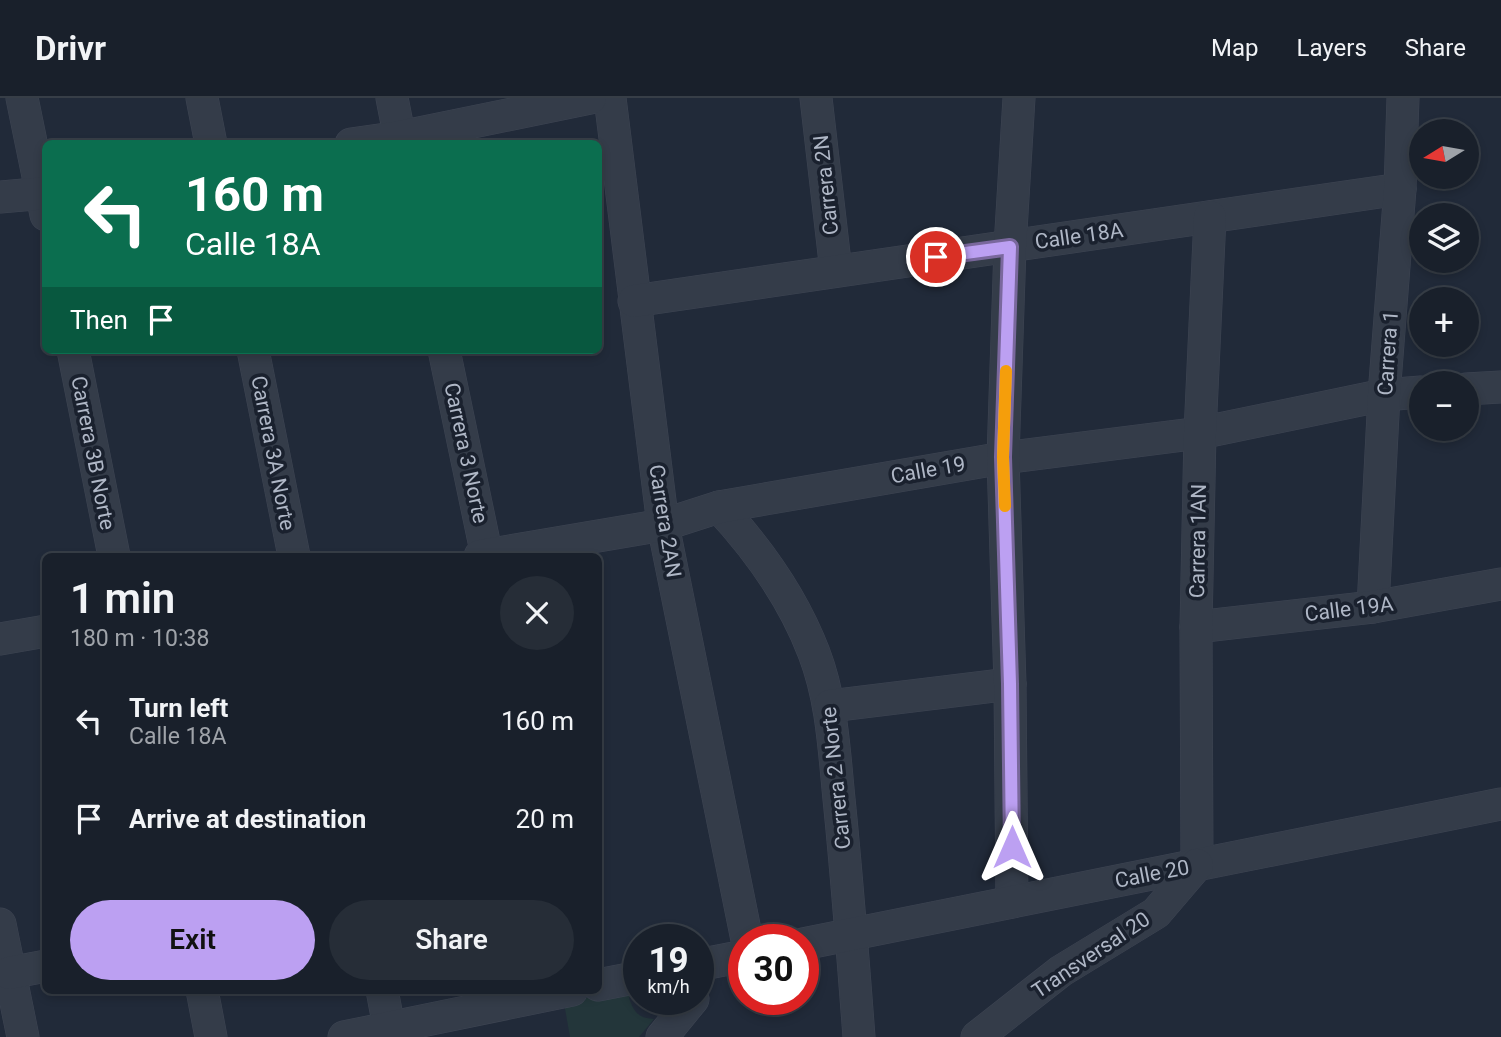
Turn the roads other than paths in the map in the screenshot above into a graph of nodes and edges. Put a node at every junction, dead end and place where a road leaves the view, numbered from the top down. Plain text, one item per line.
1 (22, 98) edge
2 (202, 98) edge
3 (392, 98) edge
4 (590, 98) edge
5 (610, 98) edge
6 (816, 98) edge
7 (1019, 98) edge
8 (1403, 98) edge
9 (210, 140) edge
10 (401, 140) edge
11 (1400, 189) junction
12 (42, 192) edge
13 (0, 197) edge
14 (42, 201) edge
15 (1210, 217) junction
16 (1010, 247) junction
17 (836, 271) junction
18 (634, 301) junction
19 (74, 354) edge
20 (254, 354) edge
21 (445, 354) edge
22 (1501, 387) edge
23 (1479, 388) edge
24 (1409, 393) edge
25 (1384, 395) junction
26 (1200, 433) junction
27 (1003, 457) junction
28 (719, 507) junction
29 (663, 525) junction
30 (113, 553) edge
31 (293, 553) edge
32 (484, 553) edge
33 (502, 553) edge
34 (1501, 584) edge
35 (1373, 607) junction
36 (1196, 627) junction
37 (42, 632) edge
38 (0, 639) edge
39 (1010, 684) junction
40 (830, 706) junction
41 (1501, 804) edge
42 (1197, 865) junction
43 (1012, 902) junction
44 (0, 924) edge
45 (852, 935) junction
46 (819, 941) edge
47 (728, 955) edge
48 (42, 967) edge
49 (714, 972) edge
50 (9, 973) junction
51 (623, 980) edge
52 (602, 984) edge
53 (203, 994) edge
54 (383, 994) edge
55 (552, 994) edge
56 (680, 1015) edge
57 (389, 1027) junction
58 (23, 1037) edge
59 (211, 1037) edge
60 (344, 1037) edge
61 (662, 1037) edge
62 (859, 1037) edge
63 (977, 1037) edge

1 - 12 street
2 - 9 street
3 - 10 street
4 - 10 street
5 - 18 street, Carrera 2AN
6 - 17 street, Carrera 2N
7 - 16 street
8 - 11 street, Carrera 1
11 - 15 street, Calle 18A
11 - 25 street, Carrera 1
13 - 14 street
15 - 16 street, Calle 18A
15 - 26 street, Carrera 1AN
16 - 17 street, Calle 18A
16 - 27 street
17 - 18 street, Calle 18A
18 - 29 street, Carrera 2AN
19 - 30 street, Carrera 3B Norte
20 - 31 street, Carrera 3A Norte
21 - 32 street, Carrera 3 Norte
22 - 23 street
24 - 25 street, Calle 19
25 - 26 street, Calle 19
25 - 35 street, Carrera 1
26 - 27 street, Calle 19
26 - 36 street, Carrera 1AN
27 - 28 street, Calle 19
27 - 39 street
28 - 29 street, Calle 19
28 - 40 street, Carrera 2 Norte
29 - 33 street, Calle 19
29 - 47 street, Carrera 2AN
34 - 35 street, Calle 19A
35 - 36 street, Calle 19A
36 - 42 street, Carrera 1AN
37 - 38 street
39 - 40 street
39 - 43 street
40 - 45 street, Carrera 2 Norte
41 - 42 street, Calle 20
42 - 43 street, Calle 20
42 - 63 street, Transversal 20
43 - 45 street, Calle 20
44 - 50 street
45 - 46 street, Calle 20
45 - 62 street, Carrera 2 Norte
47 - 49 street, Carrera 2AN
48 - 50 street
50 - 58 street
51 - 52 street
53 - 59 street
54 - 57 street
55 - 57 street
56 - 61 street
57 - 60 street

